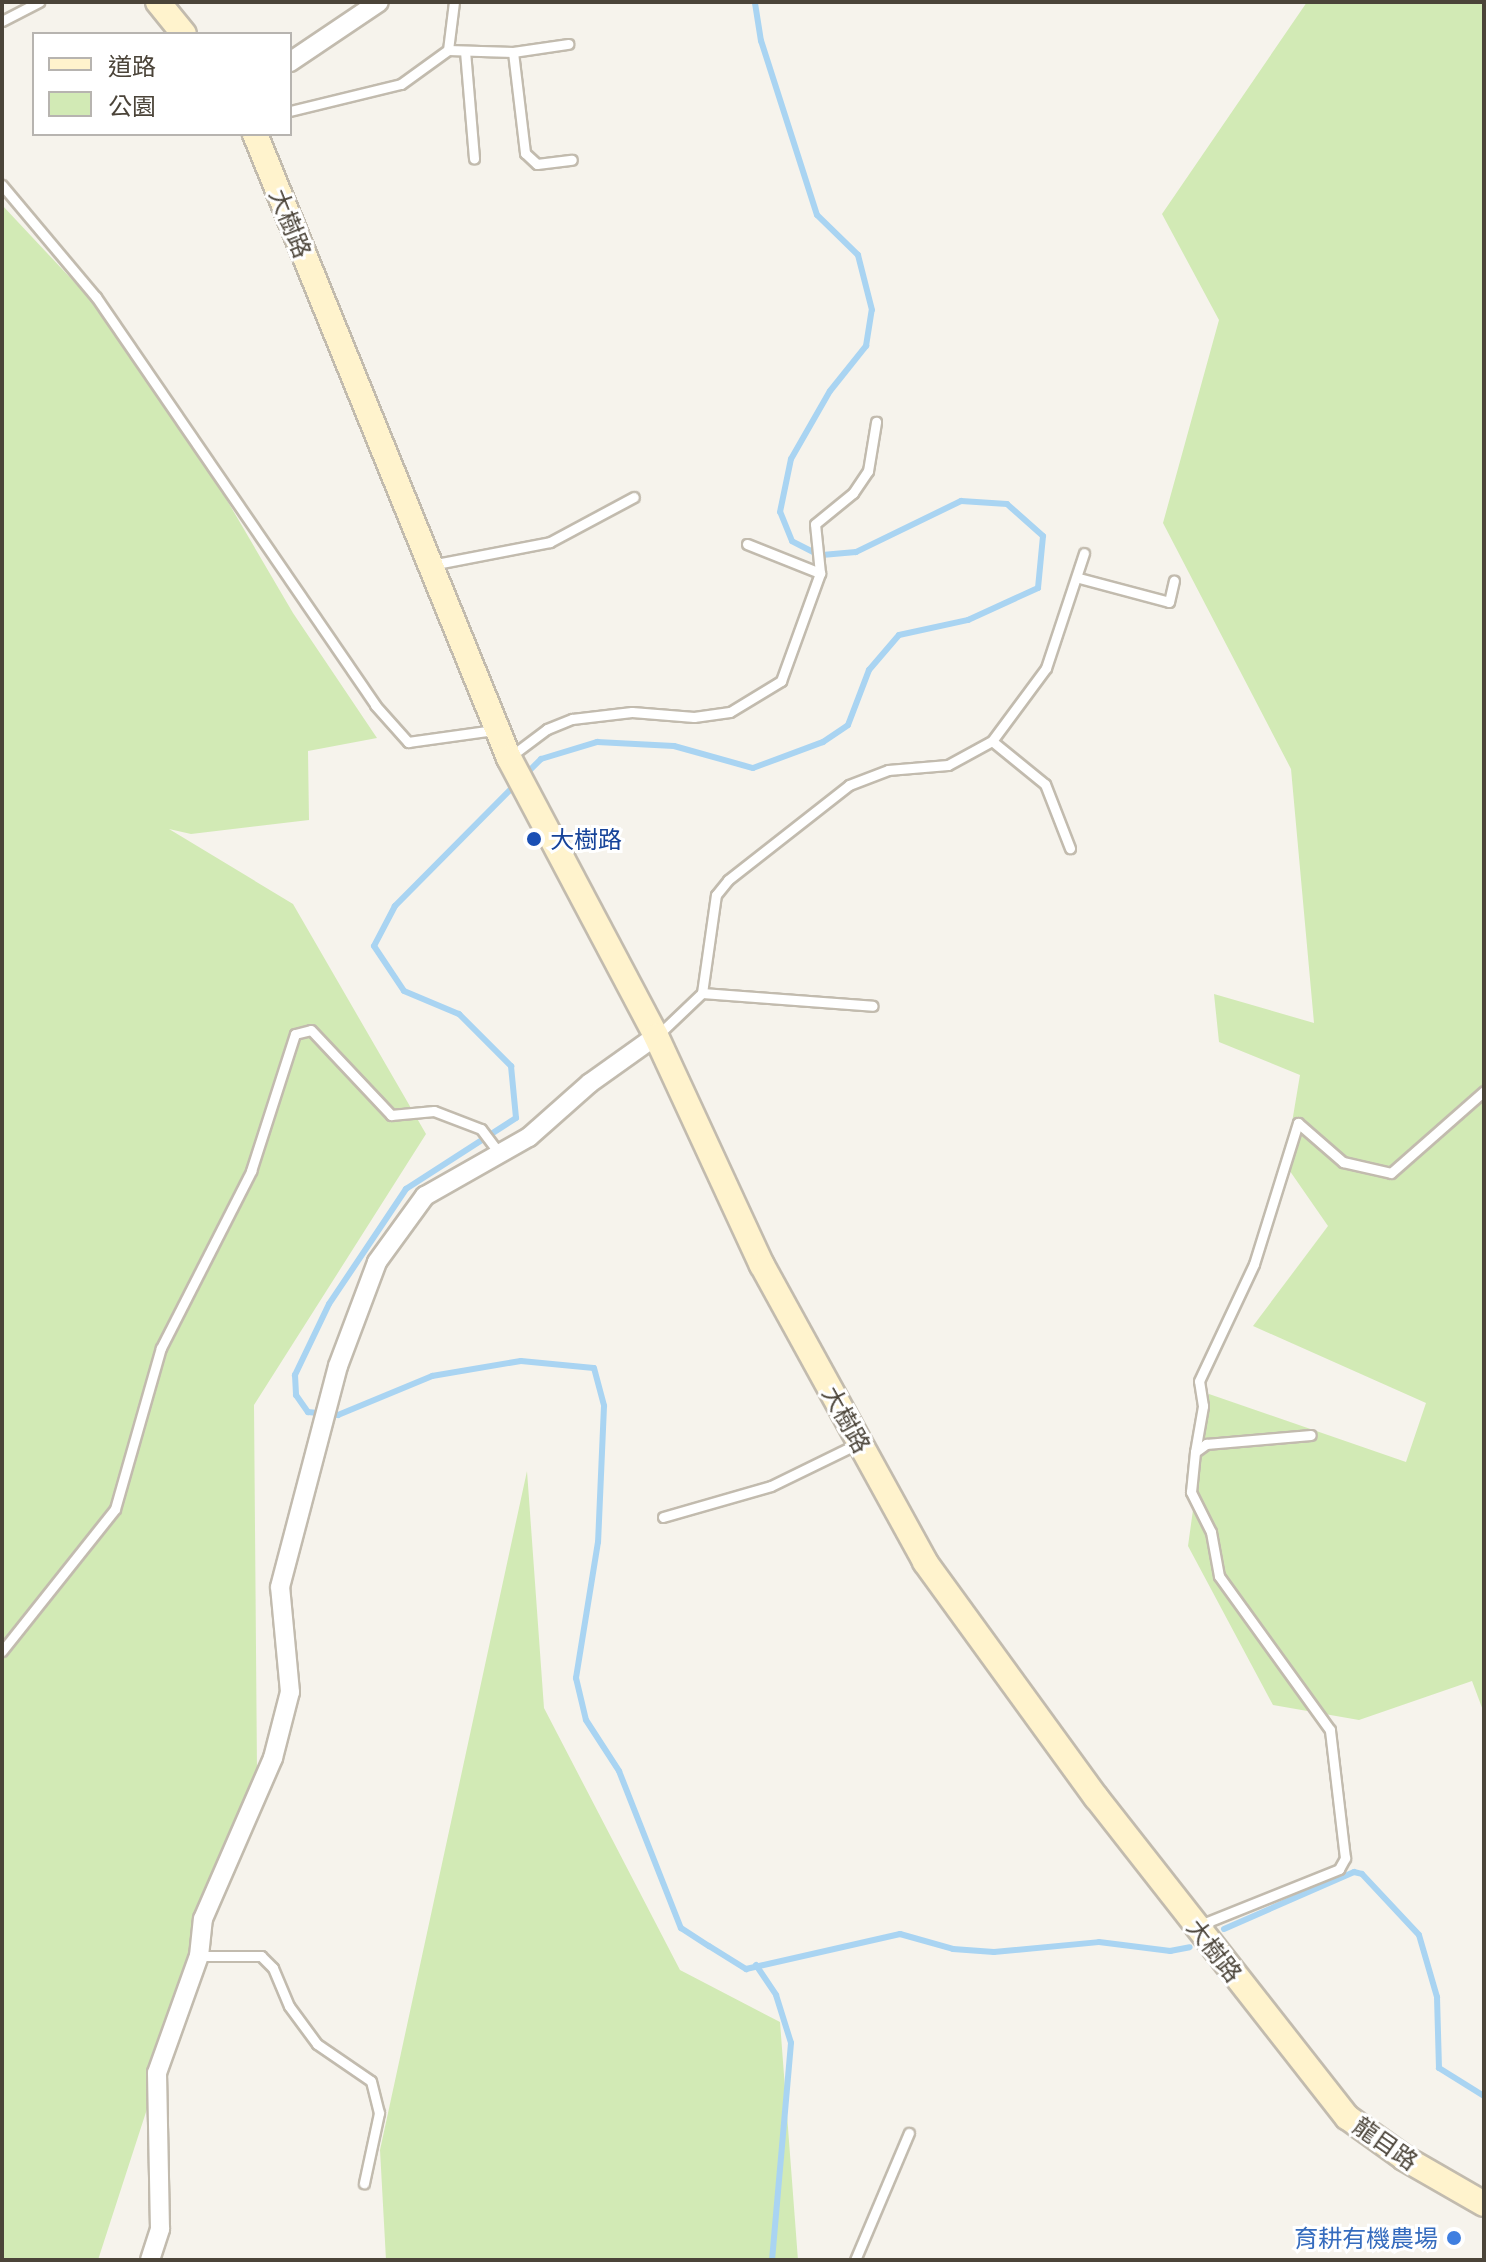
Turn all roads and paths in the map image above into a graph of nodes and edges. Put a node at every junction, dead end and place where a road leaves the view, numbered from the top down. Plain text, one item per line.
1 (39, 2) edge
2 (158, 2) edge
3 (454, 2) edge
4 (370, 4) edge
5 (2, 21) edge
6 (182, 32) edge
7 (568, 44) dead end
8 (448, 50) junction
9 (465, 51) junction
10 (513, 52) junction
11 (292, 61) edge
12 (292, 111) edge
13 (256, 136) edge
14 (474, 159) dead end
15 (572, 160) dead end
16 (2, 185) edge
17 (876, 422) dead end
18 (634, 497) dead end
19 (747, 544) dead end
20 (1084, 553) dead end
21 (431, 565) junction
22 (820, 573) junction
23 (1079, 578) junction
24 (1174, 581) dead end
25 (497, 730) junction
26 (992, 741) junction
27 (509, 758) junction
28 (1070, 848) dead end
29 (702, 993) junction
30 (873, 1006) dead end
31 (656, 1036) junction
32 (1484, 1091) edge
33 (500, 1154) junction
34 (1311, 1435) dead end
35 (860, 1443) junction
36 (1195, 1452) junction
37 (663, 1517) dead end
38 (2, 1651) edge
39 (1197, 1926) junction
40 (199, 1956) junction
41 (1303, 2064) joint
42 (909, 2133) dead end
43 (364, 2183) dead end
44 (1484, 2204) edge
45 (150, 2260) edge
46 (855, 2260) edge

1 - 5 lane
2 - 6 street
3 - 8 lane
4 - 11 street
7 - 10 lane
8 - 9 lane
8 - 12 lane
9 - 10 lane
9 - 14 lane
10 - 15 lane
13 - 21 street, 大樹路
16 - 25 lane
17 - 22 lane
18 - 21 lane
19 - 22 lane
20 - 23 lane
21 - 25 street, 大樹路
22 - 27 lane
23 - 24 lane
23 - 26 lane
25 - 27 street, 大樹路
26 - 28 lane
26 - 29 lane
27 - 31 street, 大樹路
29 - 30 lane
29 - 31 lane
31 - 33 street
31 - 35 street, 大樹路
32 - 36 lane
33 - 38 lane
33 - 40 street
34 - 36 lane
35 - 37 lane
35 - 39 street, 大樹路
36 - 39 lane
39 - 41 street, 大樹路
40 - 43 lane
40 - 45 street
41 - 44 street, 龍目路
42 - 46 lane

